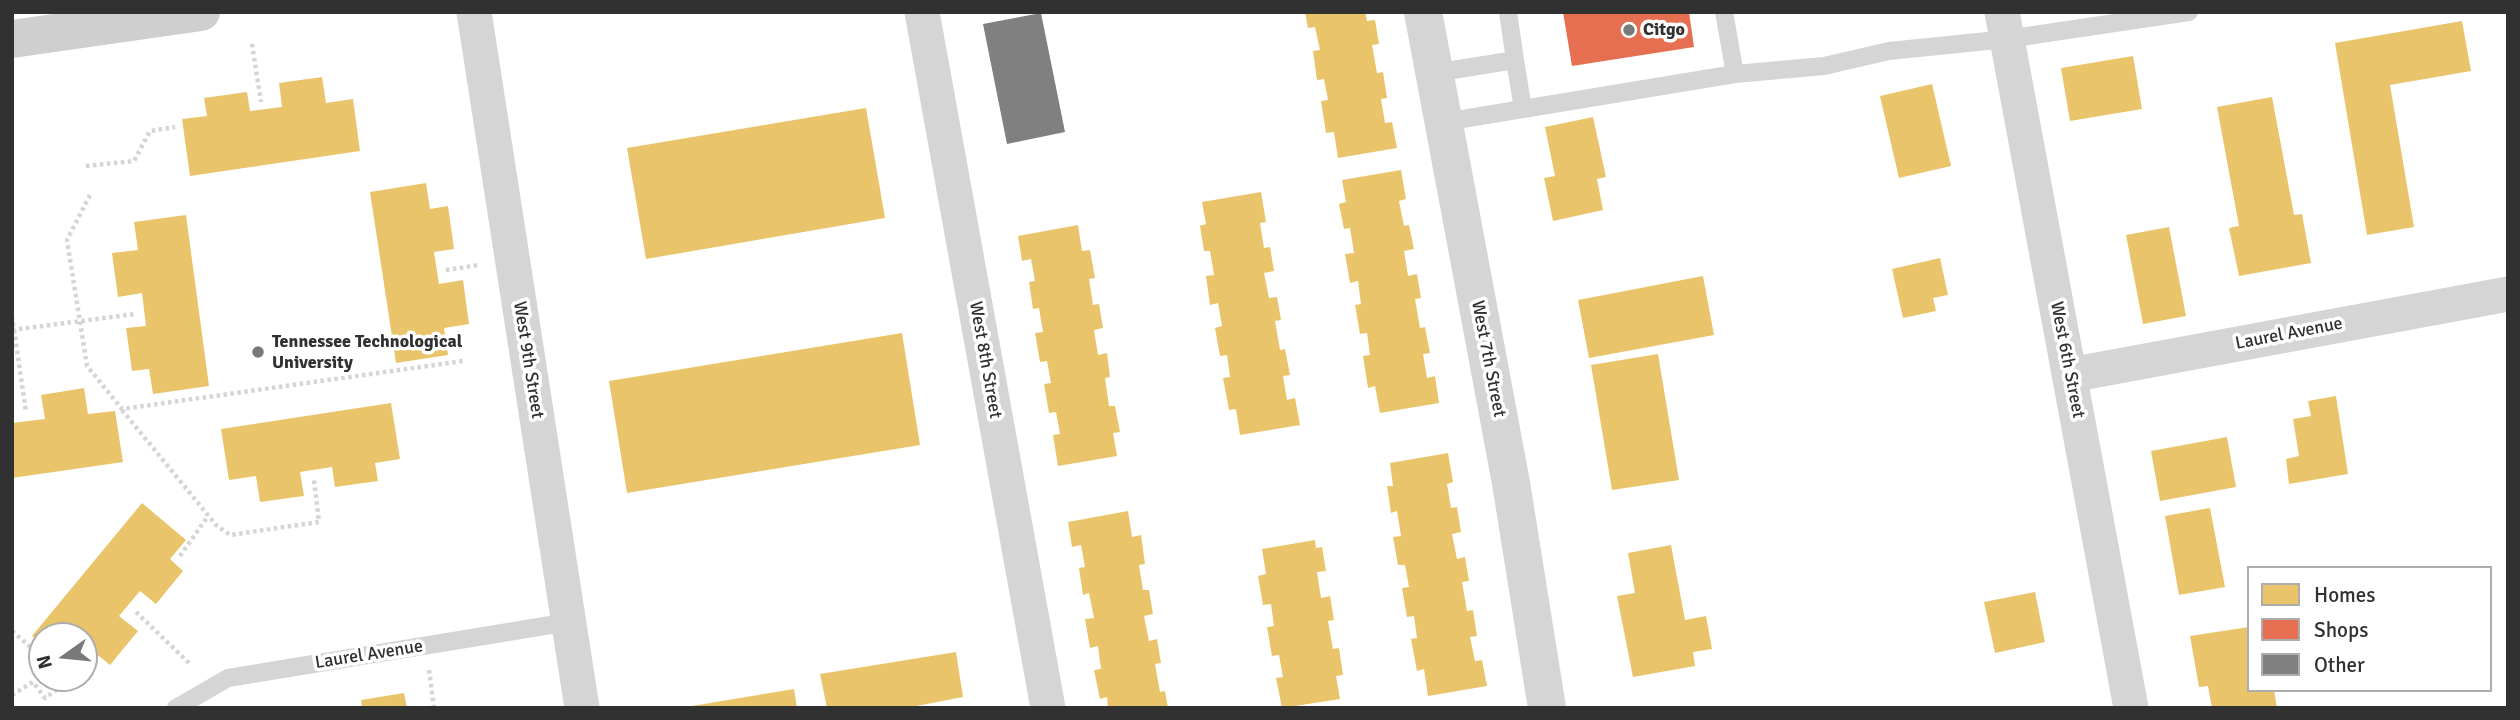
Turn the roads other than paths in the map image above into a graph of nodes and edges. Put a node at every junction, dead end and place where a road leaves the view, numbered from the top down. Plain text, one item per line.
1 (201, 12) edge
2 (474, 12) edge
3 (922, 12) edge
4 (1423, 12) edge
5 (1508, 12) edge
6 (1724, 12) edge
7 (2189, 12) edge
8 (2004, 26) edge
9 (12, 39) edge
10 (1514, 60) junction
11 (1434, 72) junction
12 (1735, 74) junction
13 (1523, 109) junction
14 (1444, 122) junction
15 (2508, 294) edge
16 (2070, 375) junction
17 (569, 622) junction
18 (176, 708) edge
19 (582, 708) edge
20 (1048, 708) edge
21 (1547, 708) edge
22 (2131, 708) edge

1 - 9 main road
2 - 17 street, West 9th Street
3 - 20 street, West 8th Street
4 - 11 street, West 7th Street
5 - 10 lane
6 - 12 lane
7 - 8 lane
8 - 12 lane
8 - 16 street, West 6th Street
10 - 11 lane
10 - 13 lane
11 - 14 street, West 7th Street
12 - 13 lane
13 - 14 lane
14 - 21 street, West 7th Street
15 - 16 street, Laurel Avenue
16 - 22 street, West 6th Street
17 - 18 lane, Laurel Avenue
17 - 19 street, West 9th Street

